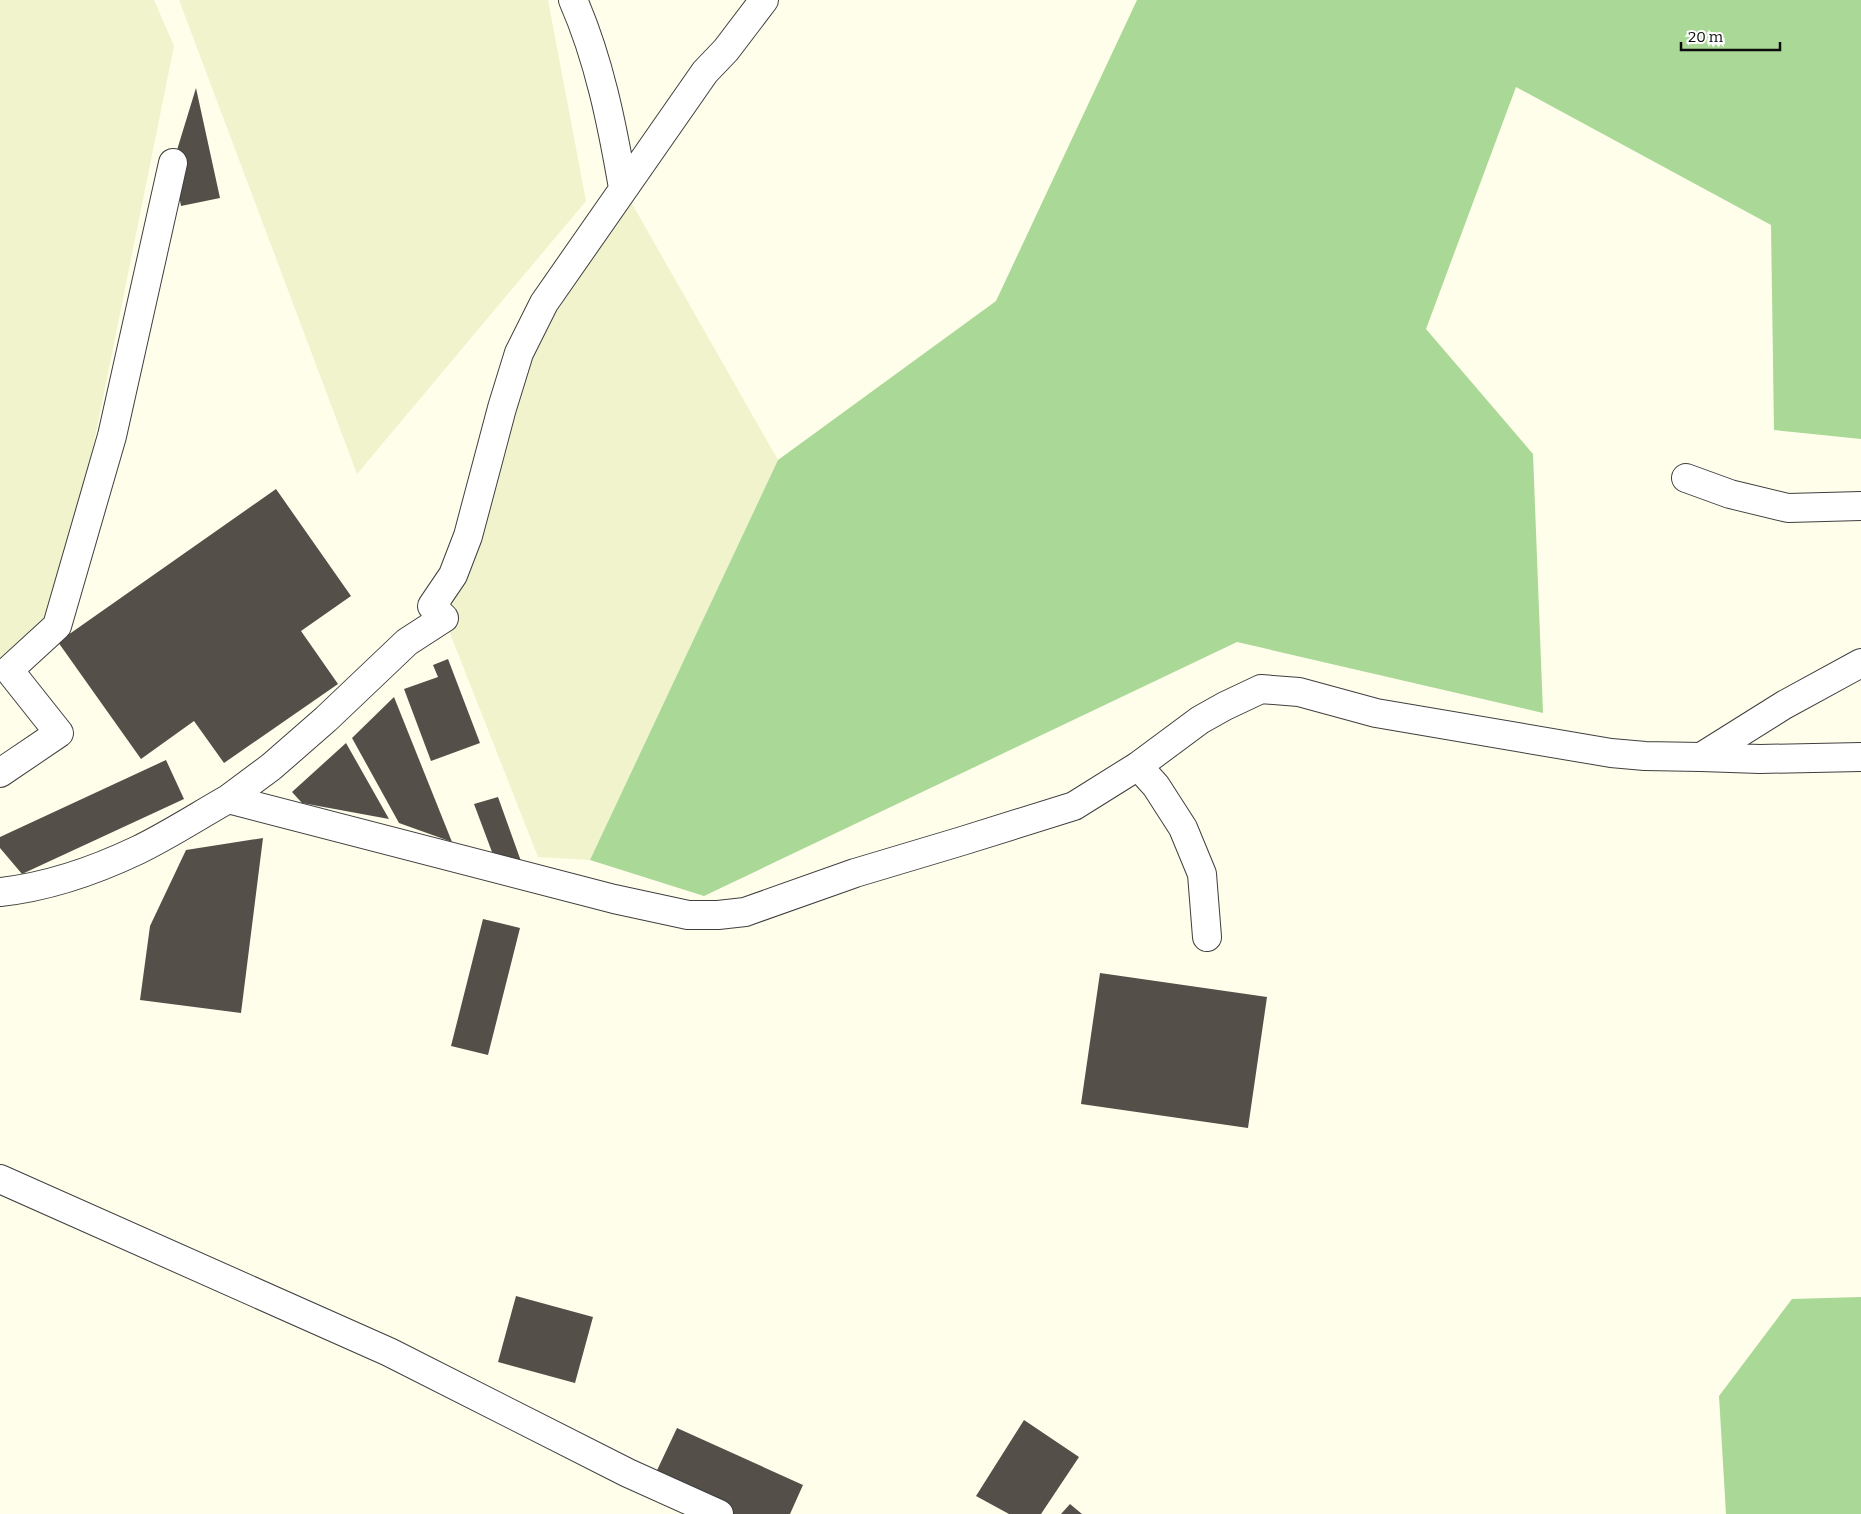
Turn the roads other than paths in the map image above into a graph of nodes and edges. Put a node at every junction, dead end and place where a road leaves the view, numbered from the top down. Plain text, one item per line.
1 (573, 0) edge
2 (764, 0) edge
3 (173, 162) dead end
4 (623, 188) junction
5 (1686, 478) dead end
6 (1861, 506) edge
7 (1861, 663) edge
8 (1701, 756) junction
9 (1861, 757) edge
10 (1138, 766) junction
11 (0, 774) edge
12 (228, 799) junction
13 (0, 892) edge
14 (1207, 937) dead end
15 (0, 1179) edge
16 (719, 1514) edge

1 - 4 street
2 - 4 street
3 - 11 street
4 - 12 street
5 - 6 street
7 - 8 street
8 - 9 street
8 - 10 street
10 - 12 street
10 - 14 street
12 - 13 street
15 - 16 street

